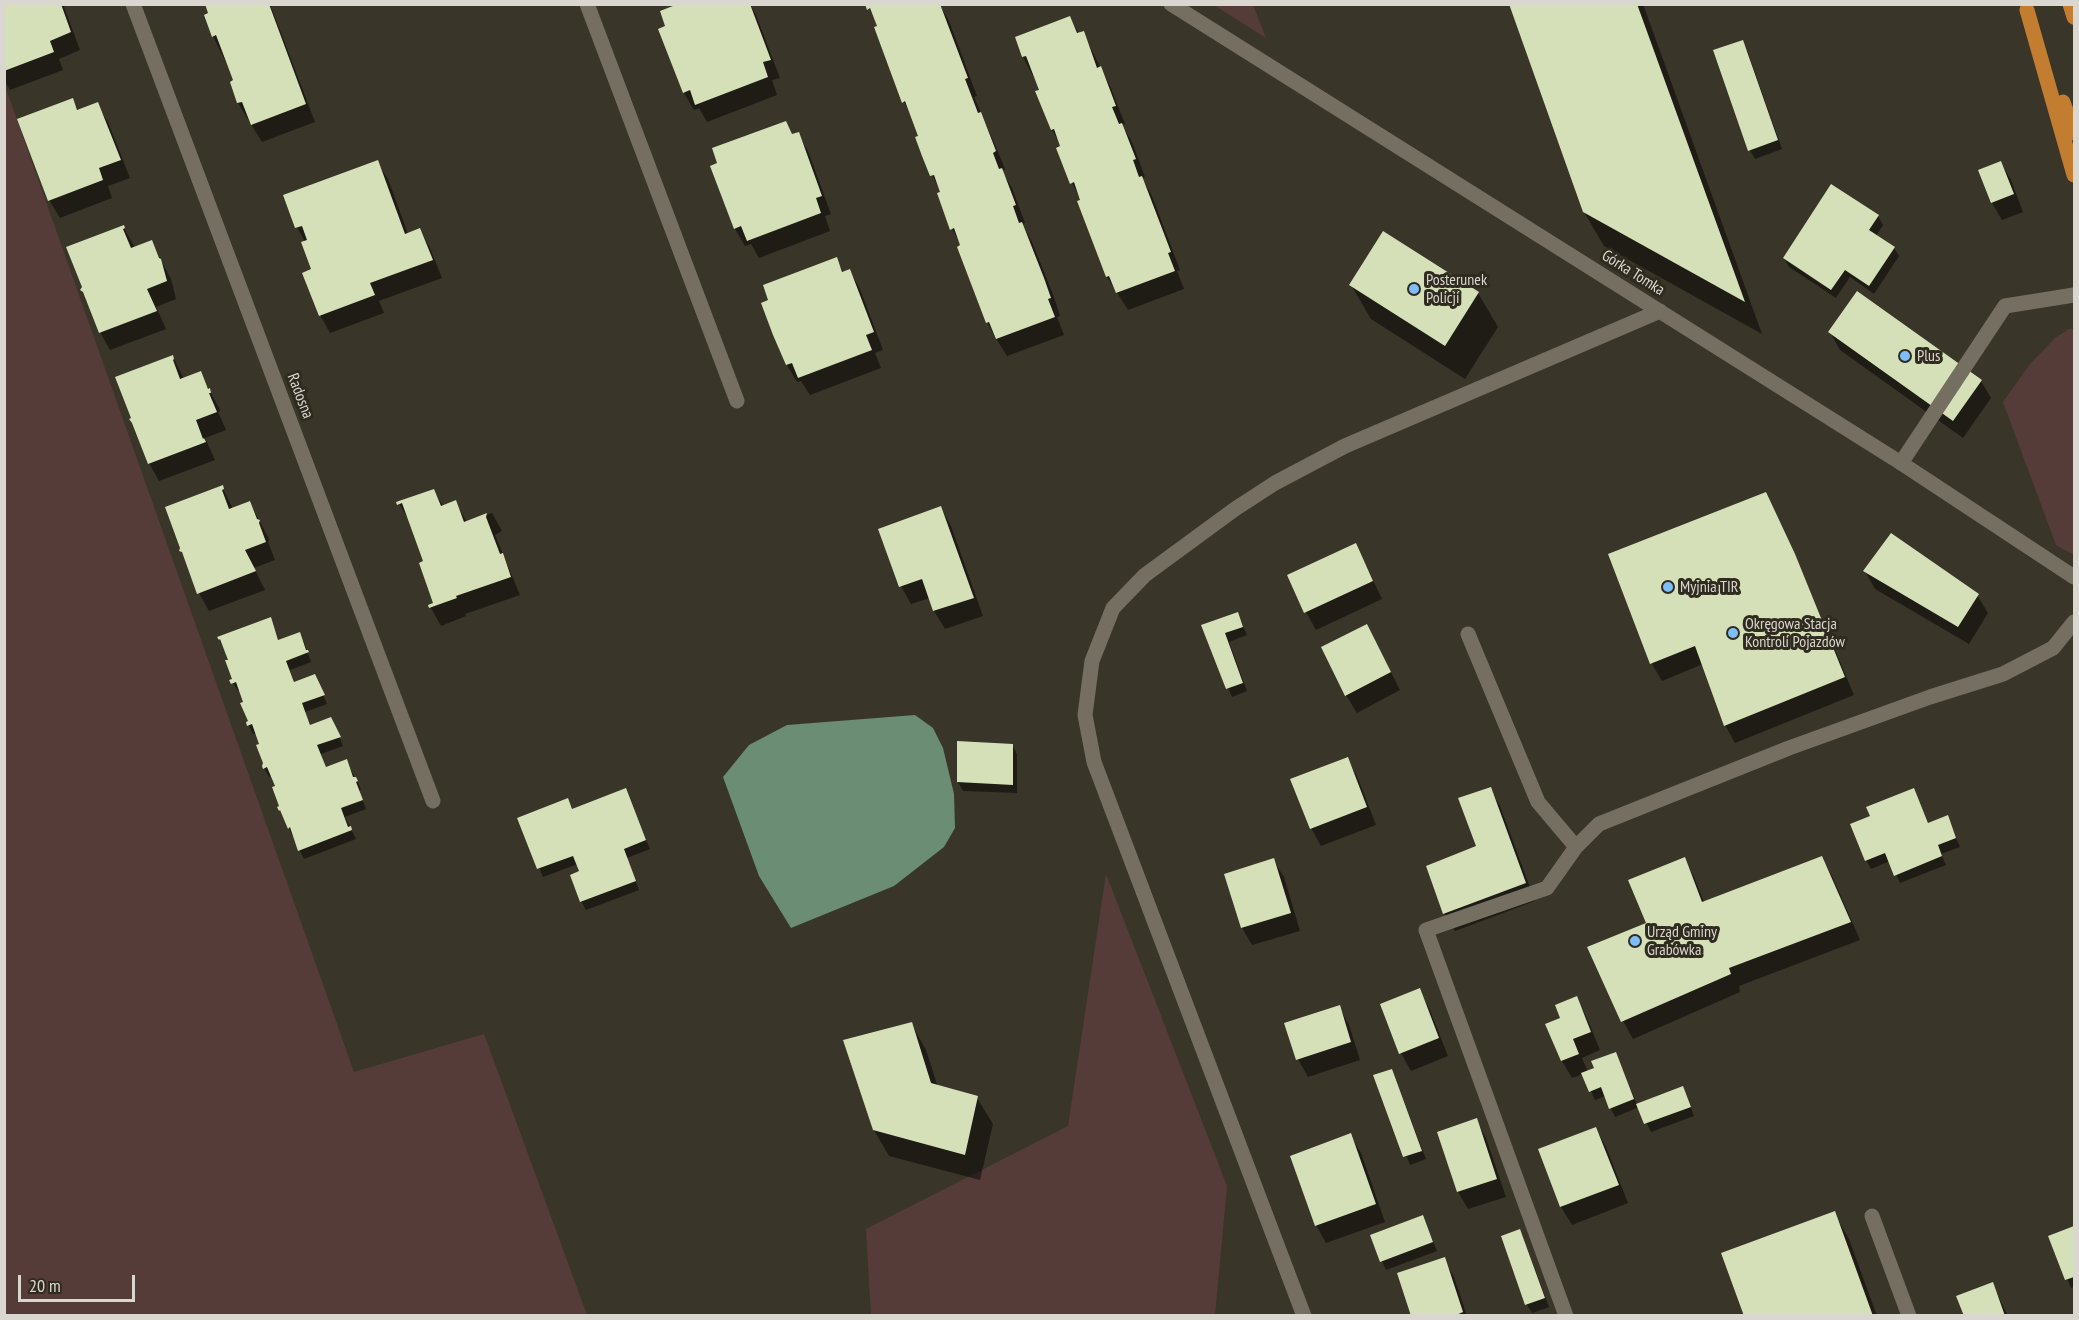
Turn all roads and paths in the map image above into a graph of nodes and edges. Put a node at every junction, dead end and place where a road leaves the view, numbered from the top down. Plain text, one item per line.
1 (133, 4) edge
2 (587, 4) edge
3 (1171, 4) edge
4 (2070, 4) edge
5 (2026, 7) edge
6 (2074, 18) edge
7 (2074, 133) edge
8 (2074, 175) edge
9 (2074, 295) edge
10 (1660, 311) junction
11 (737, 401) dead end
12 (1901, 463) junction
13 (2074, 577) edge
14 (2074, 622) edge
15 (1467, 634) dead end
16 (433, 801) dead end
17 (1576, 846) junction
18 (1872, 1216) dead end
19 (1304, 1316) edge
20 (1566, 1316) edge
21 (1909, 1316) edge

1 - 16 street, Radosna
2 - 11 street
3 - 10 street, Górka Tomka
4 - 6 main road
5 - 7 main road
5 - 8 main road
9 - 12 street
10 - 12 street, Górka Tomka
10 - 19 street
12 - 13 street, Górka Tomka
14 - 17 street
15 - 17 street
17 - 20 street
18 - 21 street

